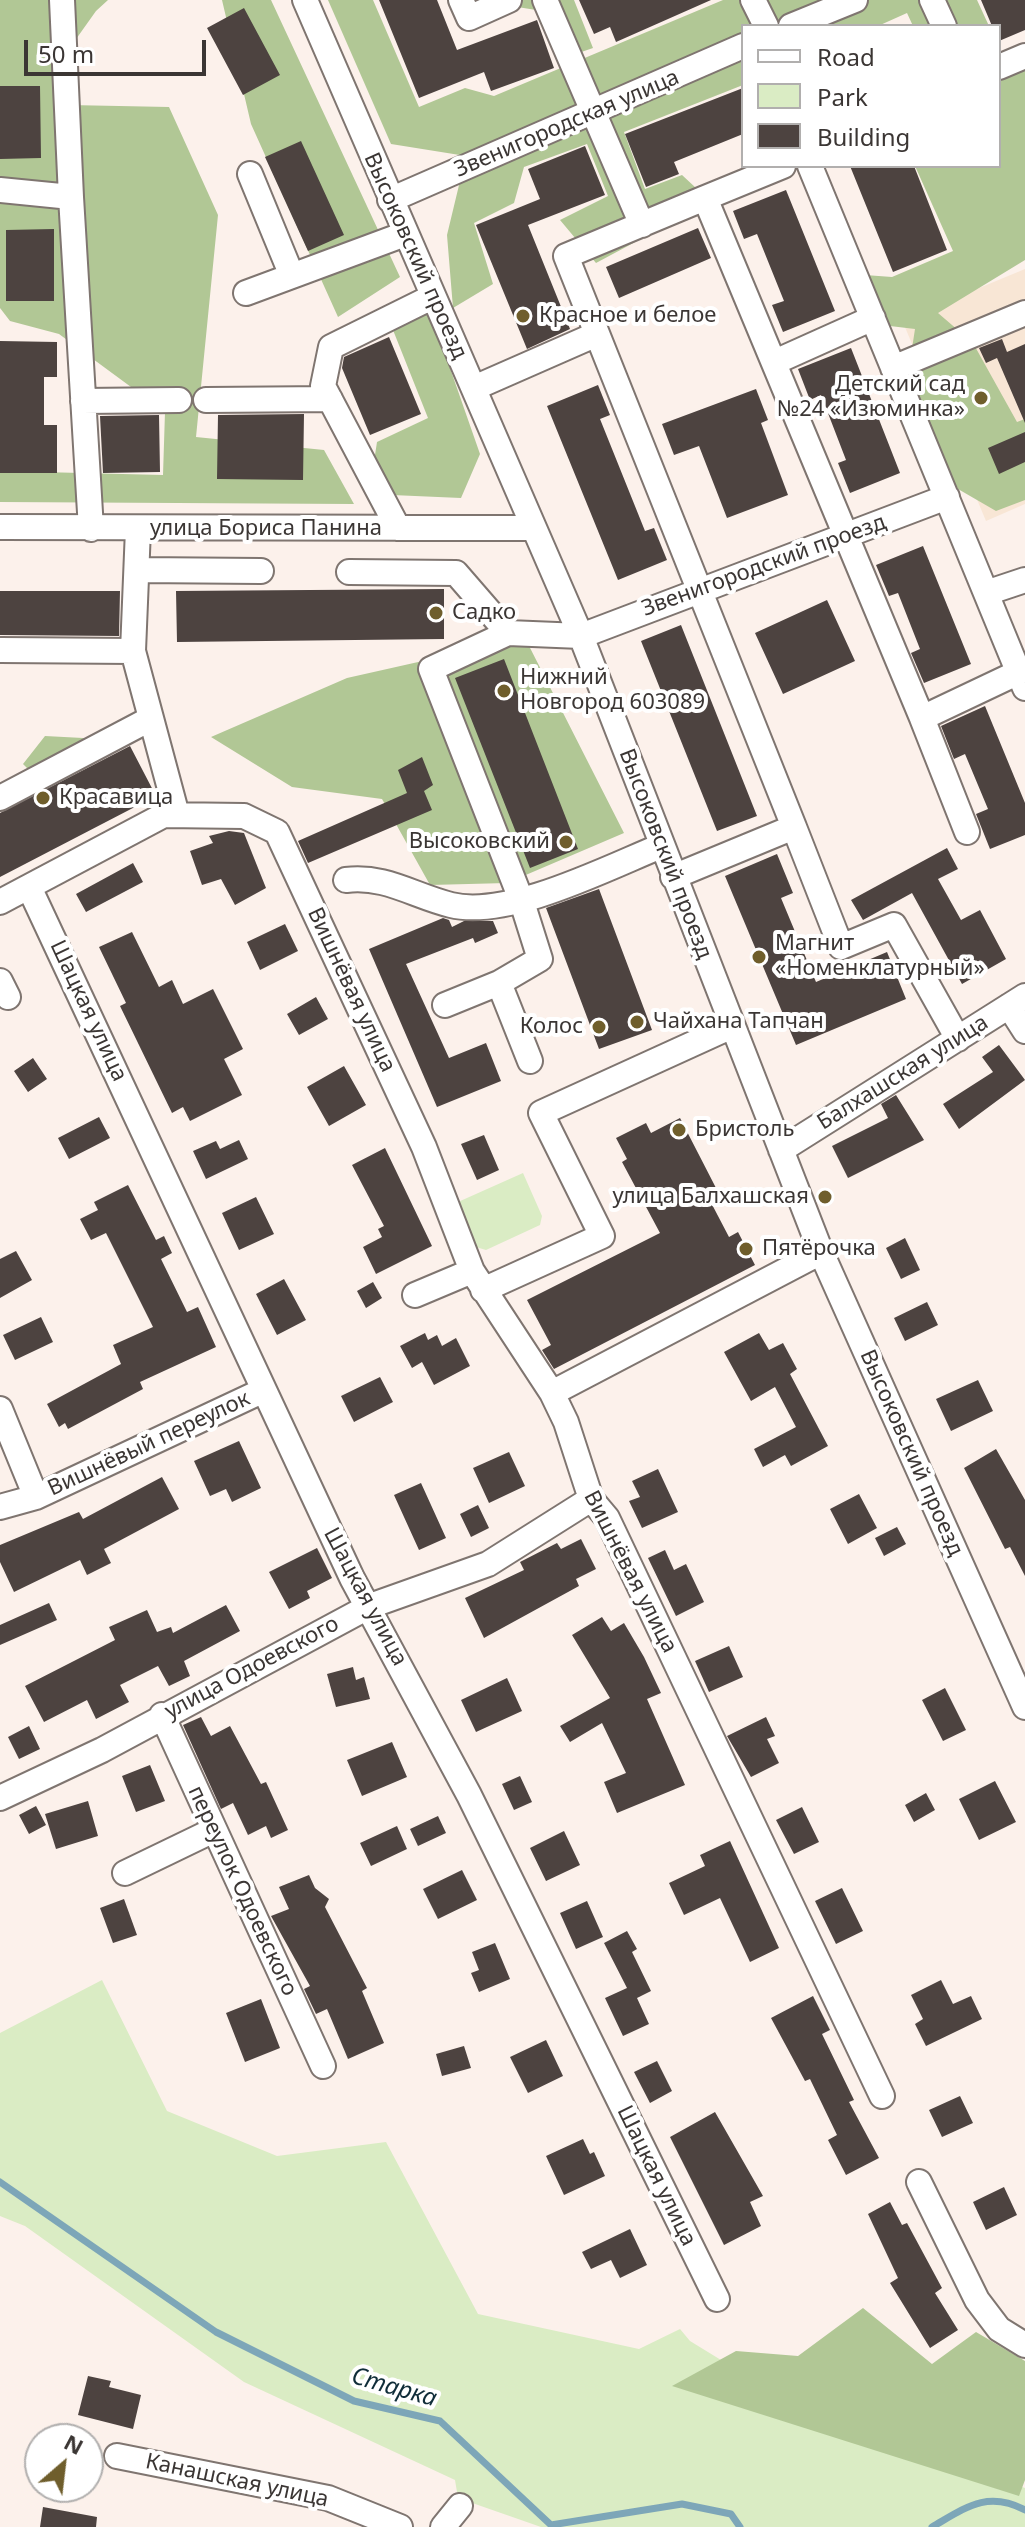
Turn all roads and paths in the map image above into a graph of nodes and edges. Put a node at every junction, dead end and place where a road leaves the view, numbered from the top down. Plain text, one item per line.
1 (62, 0) edge
2 (305, 0) edge
3 (461, 0) edge
4 (509, 0) edge
5 (545, 0) edge
6 (753, 0) edge
7 (855, 0) edge
8 (932, 0) edge
9 (765, 24) edge
10 (796, 24) edge
11 (943, 24) edge
12 (741, 47) edge
13 (1025, 56) edge
14 (1001, 66) edge
15 (595, 113) junction
16 (778, 168) edge
17 (811, 168) edge
18 (250, 174) dead end
19 (0, 190) edge
20 (71, 197) junction
21 (705, 198) junction
22 (390, 200) junction
23 (642, 225) junction
24 (405, 234) junction
25 (292, 276) junction
26 (246, 293) dead end
27 (432, 297) junction
28 (1025, 313) edge
29 (873, 318) junction
30 (597, 334) junction
31 (775, 362) junction
32 (893, 368) junction
33 (474, 388) junction
34 (330, 399) junction
35 (179, 400) dead end
36 (206, 400) dead end
37 (83, 401) junction
38 (947, 497) junction
39 (0, 527) edge
40 (398, 528) junction
41 (532, 528) junction
42 (91, 529) junction
43 (138, 529) junction
44 (847, 536) junction
45 (138, 570) junction
46 (261, 571) dead end
47 (349, 572) dead end
48 (1025, 580) edge
49 (700, 589) junction
50 (986, 593) junction
51 (508, 633) junction
52 (581, 636) junction
53 (0, 650) edge
54 (133, 651) junction
55 (1022, 680) edge
56 (922, 718) junction
57 (150, 719) junction
58 (0, 798) edge
59 (177, 815) junction
60 (794, 827) junction
61 (967, 832) dead end
62 (661, 846) junction
63 (673, 877) junction
64 (346, 880) dead end
65 (29, 887) junction
66 (0, 902) edge
67 (522, 902) junction
68 (499, 983) junction
69 (1017, 1001) edge
70 (445, 1005) dead end
71 (732, 1026) junction
72 (1025, 1031) edge
73 (958, 1039) junction
74 (530, 1061) dead end
75 (781, 1150) junction
76 (821, 1252) junction
77 (478, 1280) junction
78 (415, 1295) dead end
79 (262, 1391) junction
80 (552, 1393) junction
81 (0, 1409) edge
82 (36, 1497) junction
83 (591, 1499) junction
84 (0, 1507) edge
85 (370, 1606) junction
86 (1025, 1707) edge
87 (162, 1715) junction
88 (0, 1798) edge
89 (214, 1830) junction
90 (125, 1873) dead end
91 (323, 2066) dead end
92 (882, 2096) dead end
93 (919, 2182) dead end
94 (717, 2299) dead end
95 (1025, 2345) edge
96 (117, 2456) dead end
97 (460, 2506) dead end
98 (400, 2527) edge
99 (443, 2527) edge

1 - 20 street
2 - 22 street, Высоковский проезд
3 - 4 street
5 - 15 street
6 - 9 street
7 - 10 street
8 - 11 street
12 - 15 street, Звенигородская улица
13 - 14 street
15 - 22 street, Звенигородская улица
15 - 23 street
16 - 21 street
17 - 29 street
18 - 25 street
19 - 20 street
20 - 37 street
21 - 23 street
21 - 31 street
22 - 24 street, Высоковский проезд
23 - 30 street
24 - 25 street
24 - 27 street, Высоковский проезд
25 - 26 street
27 - 33 street, Высоковский проезд
27 - 34 street
28 - 32 street
29 - 31 street
29 - 32 street
30 - 33 street
30 - 49 street
31 - 44 street
32 - 38 street
33 - 41 street, Высоковский проезд
34 - 36 street
34 - 40 street
35 - 37 street
37 - 42 street
38 - 44 street, Звенигородский проезд
38 - 50 street
39 - 42 street, улица Бориса Панина
40 - 41 street, улица Бориса Панина
40 - 43 street, улица Бориса Панина
41 - 52 street, Высоковский проезд
42 - 43 street, улица Бориса Панина
43 - 45 street
44 - 49 street, Звенигородский проезд
44 - 56 street
45 - 46 street
45 - 54 street
47 - 51 street
48 - 50 street
49 - 52 street, Звенигородский проезд
49 - 60 street
50 - 55 street
51 - 52 street
51 - 67 street
52 - 62 street, Высоковский проезд
53 - 54 street
54 - 57 street
55 - 56 street
56 - 61 street
57 - 58 street
57 - 59 street
59 - 65 street
59 - 77 street, Вишнёвая улица
60 - 63 street
60 - 73 street
62 - 63 street, Высоковский проезд
62 - 67 street
63 - 71 street, Высоковский проезд
64 - 67 street
65 - 66 street
65 - 79 street, Шацкая улица
67 - 68 street
68 - 70 street
68 - 74 street
69 - 72 street
69 - 73 street, Балхашская улица
71 - 75 street, Высоковский проезд
71 - 77 street
73 - 75 street, Балхашская улица
75 - 76 street, Высоковский проезд
76 - 80 street
76 - 86 street, Высоковский проезд
77 - 78 street
77 - 80 street, Вишнёвая улица
79 - 82 street, Вишнёвый переулок
79 - 85 street, Шацкая улица
80 - 83 street, Вишнёвая улица
81 - 82 street, Вишнёвый переулок
82 - 84 street, Вишнёвый переулок
83 - 85 street, улица Одоевского
83 - 92 street, Вишнёвая улица
85 - 87 street, улица Одоевского
85 - 94 street, Шацкая улица
87 - 88 street, улица Одоевского
87 - 89 street, переулок Одоевского
89 - 90 street
89 - 91 street, переулок Одоевского
93 - 95 street
96 - 98 street, Канашская улица
97 - 99 street

